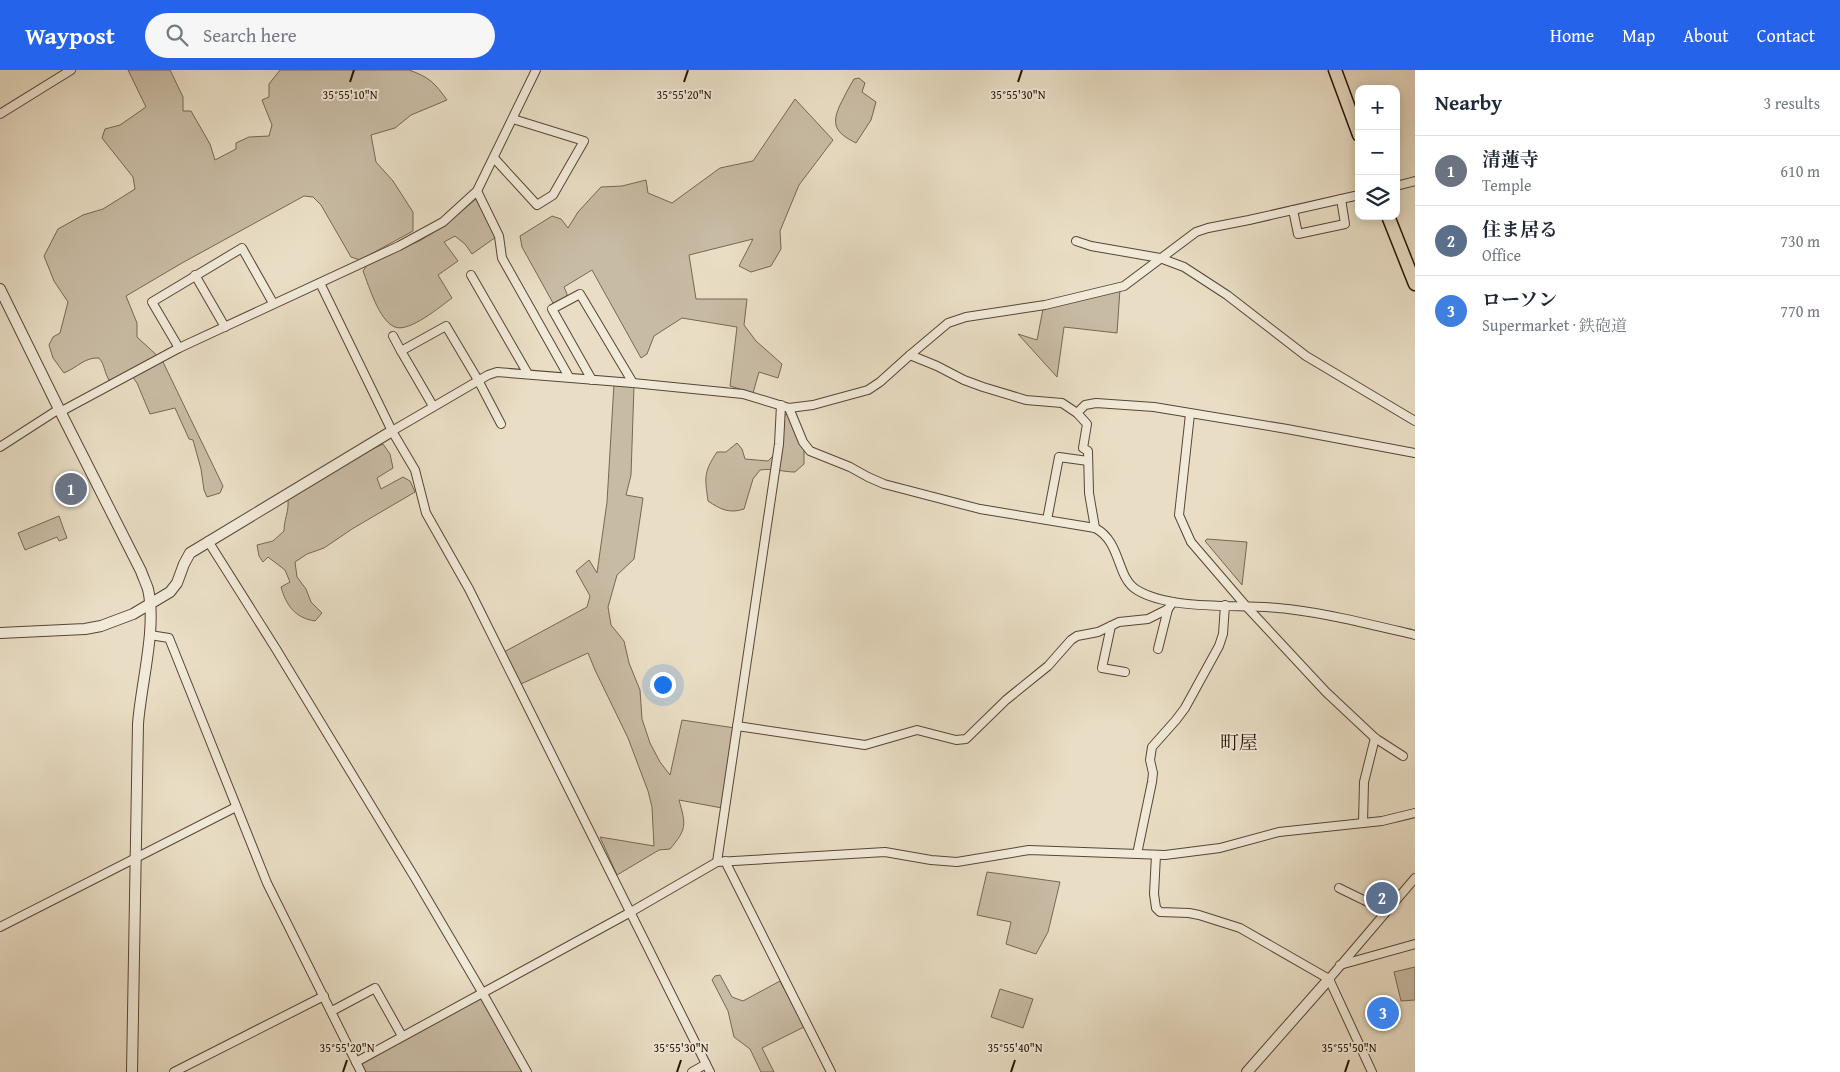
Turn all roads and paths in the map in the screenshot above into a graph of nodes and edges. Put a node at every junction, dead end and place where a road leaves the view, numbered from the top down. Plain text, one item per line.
1 (70, 70) edge
2 (536, 70) edge
3 (1335, 70) edge
4 (0, 114) edge
5 (513, 119) junction
6 (1357, 130) edge
7 (494, 158) junction
8 (1415, 181) edge
9 (1400, 185) edge
10 (477, 192) junction
11 (1355, 196) edge
12 (1341, 199) junction
13 (1293, 210) junction
14 (1390, 220) edge
15 (1076, 241) dead end
16 (1160, 258) junction
17 (195, 275) junction
18 (471, 275) dead end
19 (320, 283) junction
20 (1415, 284) edge
21 (0, 289) edge
22 (273, 303) junction
23 (225, 326) junction
24 (393, 336) dead end
25 (179, 348) junction
26 (401, 351) junction
27 (910, 355) junction
28 (528, 374) junction
29 (569, 377) junction
30 (478, 380) junction
31 (592, 380) junction
32 (633, 382) junction
33 (433, 406) junction
34 (785, 407) junction
35 (60, 411) junction
36 (1077, 413) junction
37 (1190, 414) junction
38 (1415, 421) edge
39 (501, 424) dead end
40 (392, 431) junction
41 (0, 447) edge
42 (1415, 453) edge
43 (1088, 461) junction
44 (1047, 520) junction
45 (1095, 528) junction
46 (208, 541) junction
47 (1173, 602) junction
48 (150, 603) junction
49 (1224, 605) junction
50 (1246, 606) junction
51 (1168, 609) junction
52 (133, 614) junction
53 (1111, 626) junction
54 (150, 631) junction
55 (0, 633) edge
56 (1415, 635) edge
57 (1158, 649) dead end
58 (1125, 672) dead end
59 (736, 726) junction
60 (1375, 738) junction
61 (1403, 756) dead end
62 (236, 807) junction
63 (1415, 813) edge
64 (1363, 823) junction
65 (1138, 854) junction
66 (1156, 855) junction
67 (136, 858) junction
68 (721, 861) junction
69 (1415, 878) edge
70 (1339, 888) dead end
71 (1386, 911) junction
72 (629, 913) junction
73 (0, 926) edge
74 (1415, 944) edge
75 (1340, 965) junction
76 (1329, 979) junction
77 (482, 992) junction
78 (324, 996) junction
79 (332, 1011) junction
80 (402, 1036) junction
81 (356, 1062) junction
82 (706, 1064) junction
83 (132, 1072) edge
84 (174, 1072) edge
85 (361, 1072) edge
86 (527, 1072) edge
87 (692, 1072) edge
88 (710, 1072) edge
89 (831, 1072) edge
90 (1247, 1072) edge
91 (1372, 1072) edge

1 - 4 street
2 - 5 street
3 - 6 main road
5 - 7 street
5 - 7 street
7 - 10 street
8 - 9 street
10 - 19 street
10 - 29 street
11 - 12 street
12 - 13 street
12 - 13 street
13 - 16 street
14 - 20 main road
15 - 16 street
16 - 27 street
16 - 38 street
17 - 22 street
17 - 23 street
17 - 25 street
18 - 28 street
19 - 22 street
19 - 40 street
21 - 35 street
22 - 23 street
23 - 25 street
24 - 26 street
25 - 35 street
26 - 30 street
26 - 33 street
27 - 34 street
27 - 36 street
28 - 29 street
28 - 30 street
29 - 31 street
30 - 33 street
30 - 39 street
31 - 32 street
31 - 32 street
32 - 34 street
33 - 40 street
34 - 44 street
34 - 59 street
35 - 41 street
35 - 48 street
36 - 37 street
36 - 43 street
37 - 42 street
37 - 50 street
40 - 46 street
40 - 72 street
43 - 44 street
43 - 45 street
44 - 45 street
45 - 47 street
46 - 48 street
46 - 77 street
47 - 49 street
47 - 51 street
48 - 52 street
48 - 54 street
49 - 50 street
49 - 65 street
50 - 56 street
50 - 60 street
51 - 53 street
51 - 57 street
52 - 54 street
52 - 55 street
53 - 58 street
53 - 59 street
54 - 62 street
54 - 67 street
59 - 68 street
60 - 61 street
60 - 64 street
62 - 67 street
62 - 78 street
63 - 64 street
64 - 66 street
65 - 66 street
65 - 68 street
66 - 76 street
67 - 73 street
67 - 83 street
68 - 72 street
68 - 89 street
69 - 71 street
70 - 71 street
71 - 75 street
72 - 77 street
72 - 82 street
74 - 75 street
75 - 76 street
76 - 90 street
76 - 91 street
77 - 80 street
77 - 86 street
78 - 79 street
78 - 84 street
79 - 80 street
79 - 81 street
80 - 81 street
81 - 85 street
82 - 87 street
82 - 88 street

